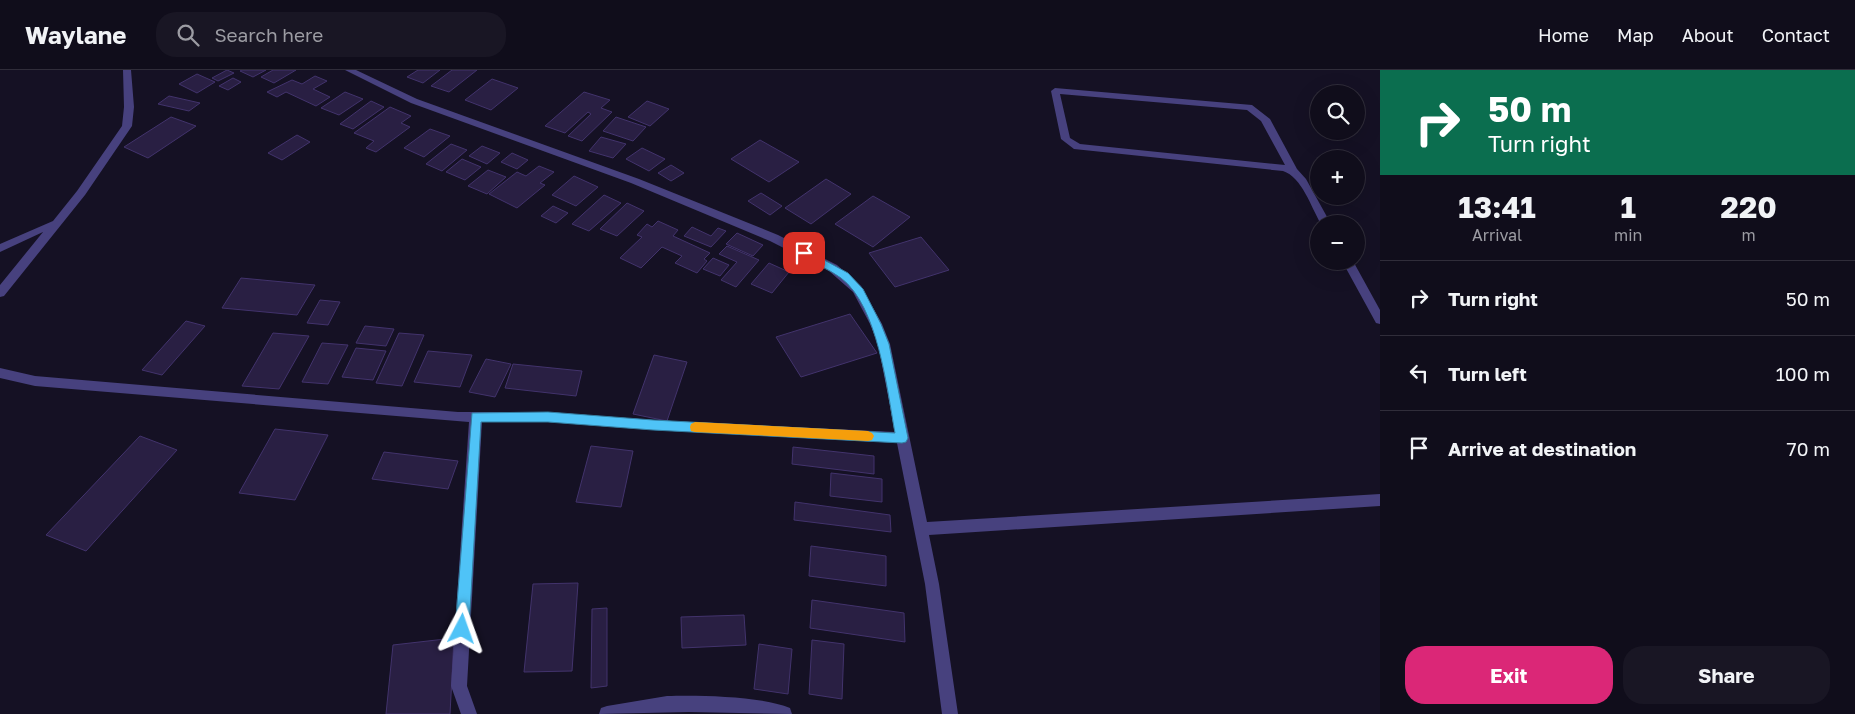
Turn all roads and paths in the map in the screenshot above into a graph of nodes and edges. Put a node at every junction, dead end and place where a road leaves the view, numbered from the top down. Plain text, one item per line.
1 (127, 70) edge
2 (349, 70) edge
3 (1293, 171) junction
4 (1321, 215) edge
5 (57, 222) junction
6 (0, 248) edge
7 (1352, 270) edge
8 (0, 293) edge
9 (1380, 320) edge
10 (0, 373) edge
11 (476, 417) junction
12 (902, 438) junction
13 (1380, 500) edge
14 (921, 529) junction
15 (469, 714) edge
16 (607, 714) edge
17 (784, 714) edge
18 (950, 714) edge

1 - 5 street
2 - 12 street
3 - 3 street
3 - 4 street
5 - 6 street
5 - 8 street
7 - 9 street
10 - 11 street
11 - 12 street
11 - 15 street
12 - 14 street
13 - 14 street
14 - 18 street
16 - 17 street

